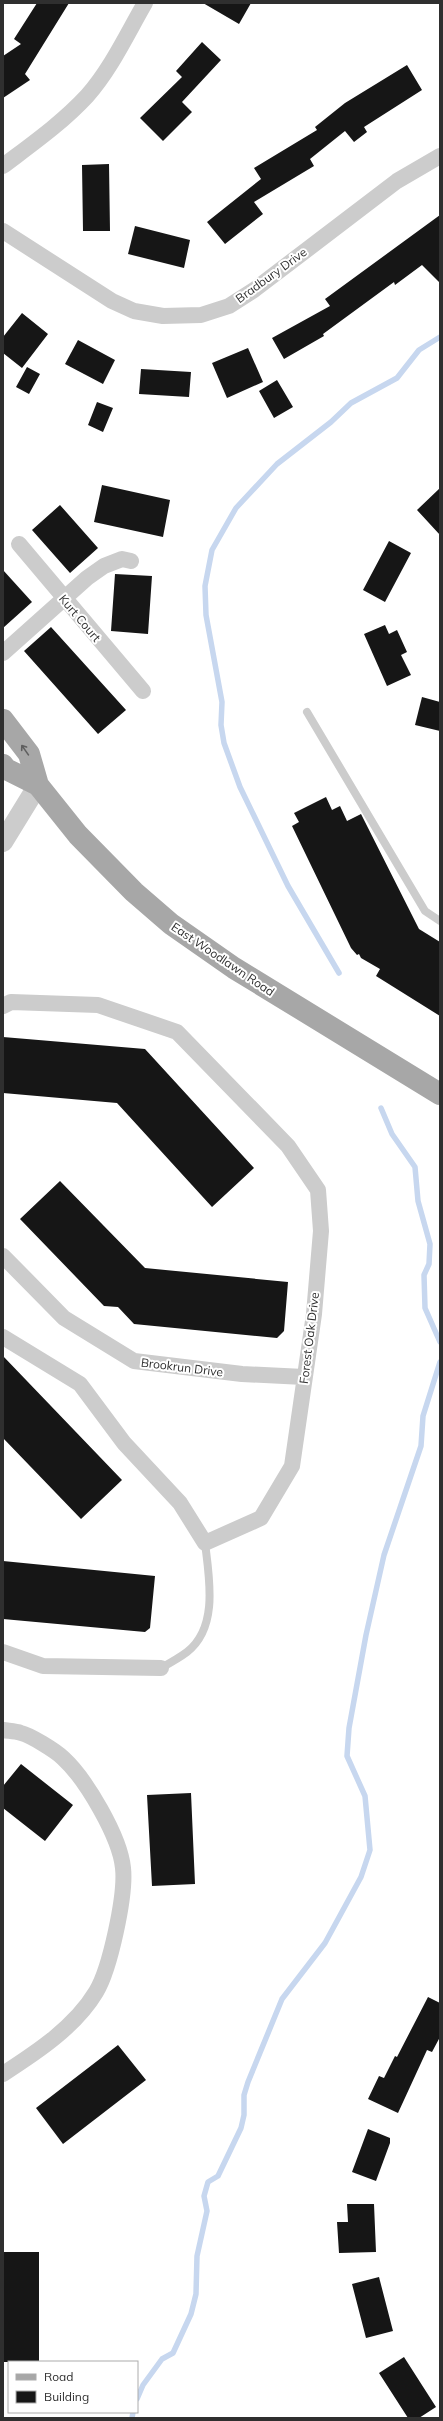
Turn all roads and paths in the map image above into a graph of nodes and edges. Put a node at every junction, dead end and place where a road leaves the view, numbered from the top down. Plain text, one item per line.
1 (145, 3) edge
2 (440, 156) edge
3 (3, 166) edge
4 (3, 231) edge
5 (19, 544) dead end
6 (130, 561) dead end
7 (64, 599) junction
8 (3, 653) edge
9 (143, 691) dead end
10 (307, 712) dead end
11 (3, 720) edge
12 (3, 765) edge
13 (38, 785) junction
14 (3, 842) edge
15 (440, 921) edge
16 (3, 1006) edge
17 (440, 1094) edge
18 (3, 1256) edge
19 (5, 1337) edge
20 (304, 1377) junction
21 (205, 1543) junction
22 (3, 1652) edge
23 (161, 1668) joint
24 (3, 1730) edge
25 (3, 2074) edge

1 - 3 street
2 - 4 street, Bradbury Drive
5 - 7 street, Kurt Court
6 - 7 street
7 - 8 street
7 - 9 street, Kurt Court
10 - 15 lane
13 -> 11 main road, East Woodlawn Road
12 - 13 main road, East Woodlawn Road
13 - 14 street
13 - 17 main road, East Woodlawn Road
16 - 20 street, Forest Oak Drive
18 - 20 street, Brookrun Drive
19 - 21 street
20 - 21 street, Forest Oak Drive
21 - 23 lane
22 - 23 street
24 - 25 street

